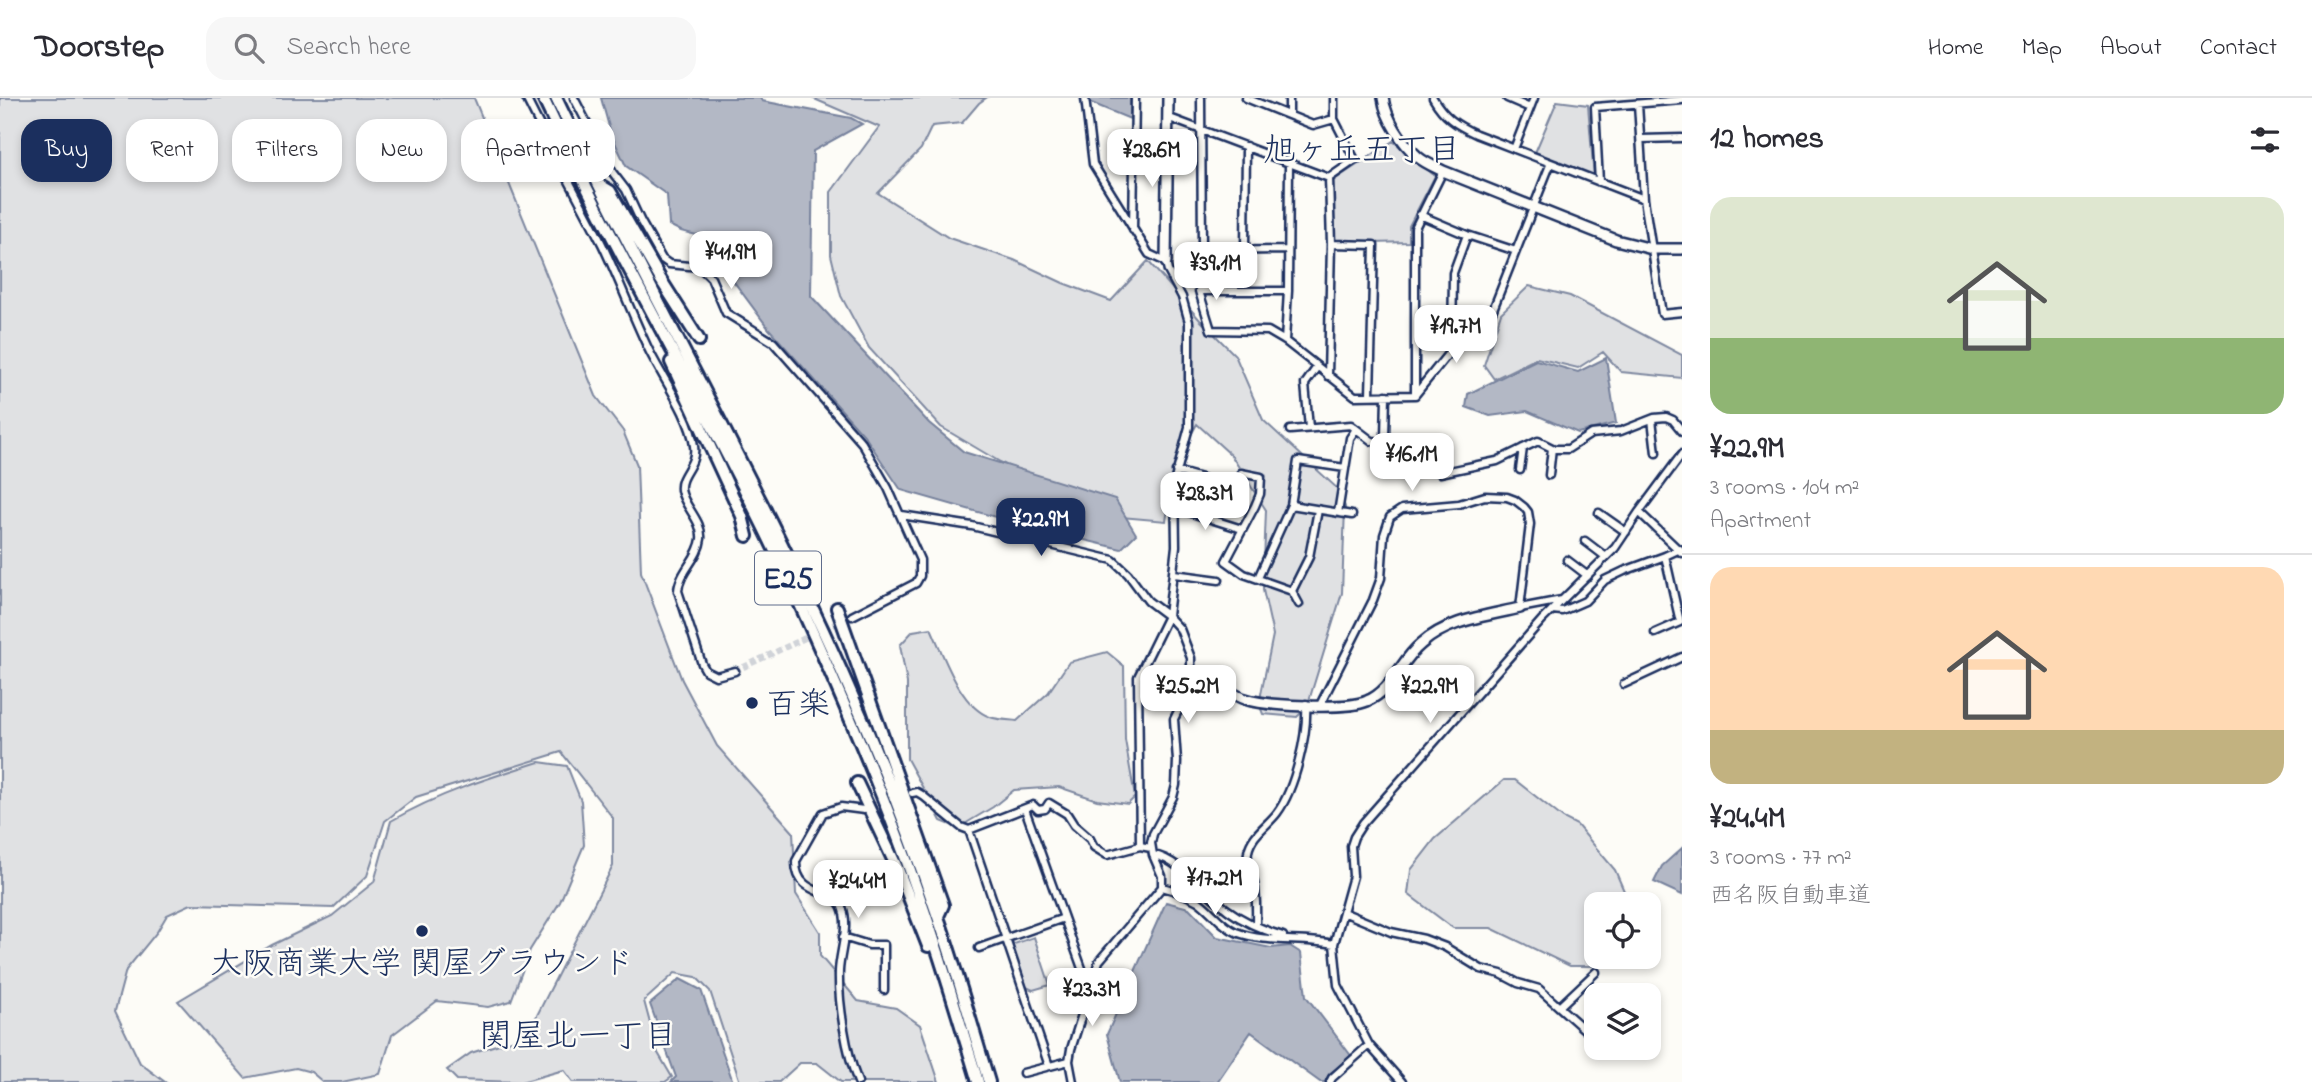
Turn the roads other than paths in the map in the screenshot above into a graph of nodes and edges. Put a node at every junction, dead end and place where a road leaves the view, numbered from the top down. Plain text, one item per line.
1 (526, 98) edge
2 (543, 98) edge
3 (556, 98) edge
4 (574, 98) edge
5 (1085, 98) edge
6 (1135, 98) edge
7 (1167, 98) edge
8 (1201, 98) edge
9 (1246, 98) edge
10 (1289, 98) edge
11 (1334, 98) edge
12 (1382, 98) edge
13 (1433, 98) edge
14 (1507, 98) edge
15 (1534, 98) edge
16 (1678, 100) edge
17 (1638, 104) junction
18 (1530, 107) junction
19 (1289, 114) junction
20 (1167, 117) junction
21 (1334, 119) junction
22 (1200, 128) junction
23 (1682, 138) edge
24 (1641, 139) junction
25 (1246, 146) junction
26 (1514, 149) junction
27 (1289, 163) junction
28 (1550, 164) junction
29 (1443, 171) junction
30 (1329, 178) junction
31 (1599, 182) junction
32 (598, 183) junction
33 (1644, 199) junction
34 (1534, 206) junction
35 (1420, 215) junction
36 (1133, 232) junction
37 (1467, 235) junction
38 (1331, 244) junction
39 (1682, 248) edge
40 (1652, 249) junction
41 (1245, 250) junction
42 (1288, 250) junction
43 (1202, 251) junction
44 (1516, 251) junction
45 (1166, 262) junction
46 (633, 273) junction
47 (1199, 291) junction
48 (1288, 291) junction
49 (1682, 312) edge
50 (1452, 319) junction
51 (699, 340) dead end
52 (1285, 341) junction
53 (1317, 367) junction
54 (1328, 376) junction
55 (1370, 395) junction
56 (1387, 395) junction
57 (1415, 395) junction
58 (1652, 419) junction
59 (1309, 428) junction
60 (1356, 429) junction
61 (1290, 430) dead end
62 (1682, 431) edge
63 (1385, 438) junction
64 (1523, 448) junction
65 (1552, 448) junction
66 (1656, 453) dead end
67 (1682, 454) edge
68 (1345, 468) junction
69 (1520, 470) dead end
70 (1176, 471) junction
71 (1549, 475) dead end
72 (1291, 505) junction
73 (1176, 508) junction
74 (1318, 510) junction
75 (1338, 513) junction
76 (1599, 513) dead end
77 (901, 515) junction
78 (1352, 515) dead end
79 (1645, 517) junction
80 (1242, 529) junction
81 (1626, 532) junction
82 (747, 536) dead end
83 (1585, 541) dead end
84 (1681, 550) edge
85 (1665, 556) junction
86 (1606, 557) junction
87 (1567, 560) dead end
88 (1174, 573) junction
89 (1588, 576) junction
90 (1258, 578) junction
91 (1219, 580) dead end
92 (1292, 591) junction
93 (1564, 599) junction
94 (1299, 604) dead end
95 (837, 608) dead end
96 (1520, 608) junction
97 (1552, 610) junction
98 (852, 616) tunnel mouth
99 (1168, 616) junction
100 (1655, 634) dead end
101 (1682, 657) edge
102 (735, 671) tunnel mouth
103 (1191, 678) junction
104 (1624, 684) dead end
105 (1306, 704) junction
106 (1320, 705) junction
107 (857, 783) dead end
108 (912, 793) dead end
109 (1025, 808) junction
110 (864, 810) dead end
111 (969, 830) junction
112 (1140, 846) junction
113 (1152, 852) junction
114 (1162, 887) junction
115 (1343, 912) junction
116 (938, 916) junction
117 (1064, 918) junction
118 (1256, 926) junction
119 (843, 937) junction
120 (1006, 937) junction
121 (1292, 939) junction
122 (1334, 944) junction
123 (979, 948) dead end
124 (1596, 972) dead end
125 (1089, 989) junction
126 (884, 990) dead end
127 (952, 995) junction
128 (1559, 1007) junction
129 (1584, 1029) edge
130 (1369, 1045) junction
131 (1069, 1061) junction
132 (1049, 1066) junction
133 (1023, 1073) dead end
134 (858, 1082) edge
135 (978, 1082) edge
136 (989, 1082) edge
137 (1073, 1082) edge
138 (1330, 1082) edge
139 (1402, 1082) edge

1 - 102 street
2 - 46 highway, E25
3 - 32 highway, E25
4 - 77 street
5 - 36 street
6 - 36 street
7 - 20 street
8 - 22 street
9 - 19 street
10 - 19 street
11 - 21 street
12 - 29 street
13 - 26 street
14 - 18 street
15 - 18 street
16 - 17 street
17 - 24 street
17 - 31 street
18 - 26 street
19 - 21 street
20 - 22 street
20 - 45 street
21 - 30 street
22 - 25 street
22 - 43 street
23 - 24 street
24 - 33 street
25 - 27 street
25 - 41 street
26 - 28 street
27 - 30 street
27 - 42 street
28 - 31 street
28 - 34 street
29 - 34 street
29 - 35 street
30 - 38 street
31 - 33 street
32 - 51 highway
32 - 116 highway, E25
33 - 40 street
34 - 40 street
34 - 44 street
35 - 37 street
35 - 57 street
36 - 45 street
37 - 44 street
37 - 50 street
38 - 54 street
38 - 55 street
39 - 40 street
40 - 49 street
41 - 42 street
41 - 43 street
42 - 48 street
43 - 47 street
44 - 50 street
45 - 70 street
46 - 82 highway
46 - 127 highway, E25
47 - 48 street
47 - 52 street
48 - 52 street
50 - 57 street
52 - 53 street
53 - 54 street
53 - 59 street
54 - 55 street
55 - 56 street
56 - 57 street
56 - 63 street
58 - 62 street
58 - 65 street
58 - 66 street
59 - 60 street
59 - 61 street
60 - 63 street
60 - 68 street
63 - 64 street
64 - 65 street
64 - 69 street
65 - 71 street
67 - 79 street
68 - 72 street
68 - 75 street
70 - 73 street
70 - 80 street
72 - 74 street
72 - 90 street
73 - 80 street
73 - 88 street
74 - 75 street
74 - 92 street
75 - 78 street
76 - 81 street
77 - 98 street
77 - 99 street
79 - 81 street
79 - 84 street
80 - 90 street
81 - 86 street
83 - 86 street
84 - 85 street
85 - 97 street
85 - 100 street
86 - 89 street
87 - 89 street
88 - 91 street
88 - 99 street
89 - 93 street
90 - 92 street
92 - 94 street
93 - 96 street
93 - 97 street
95 - 116 highway
96 - 106 street
96 - 106 street
97 - 115 street
99 - 103 street
99 - 112 street
101 - 104 street
103 - 105 street
103 - 113 street
105 - 106 street
105 - 118 street
107 - 127 highway
108 - 111 street
109 - 111 street
109 - 112 street
109 - 117 street
110 - 119 street
111 - 120 street
112 - 113 street
113 - 114 street
113 - 118 street
114 - 121 street
114 - 125 street
115 - 122 street
115 - 128 street
116 - 136 highway, E25
117 - 120 street
117 - 125 street
118 - 121 street
119 - 126 street
119 - 134 street
120 - 123 street
120 - 132 street
121 - 122 street
122 - 130 street
124 - 128 street
125 - 131 street
127 - 135 highway, E25
128 - 129 street
130 - 138 street
130 - 139 street
131 - 132 street
131 - 137 street
132 - 133 street

